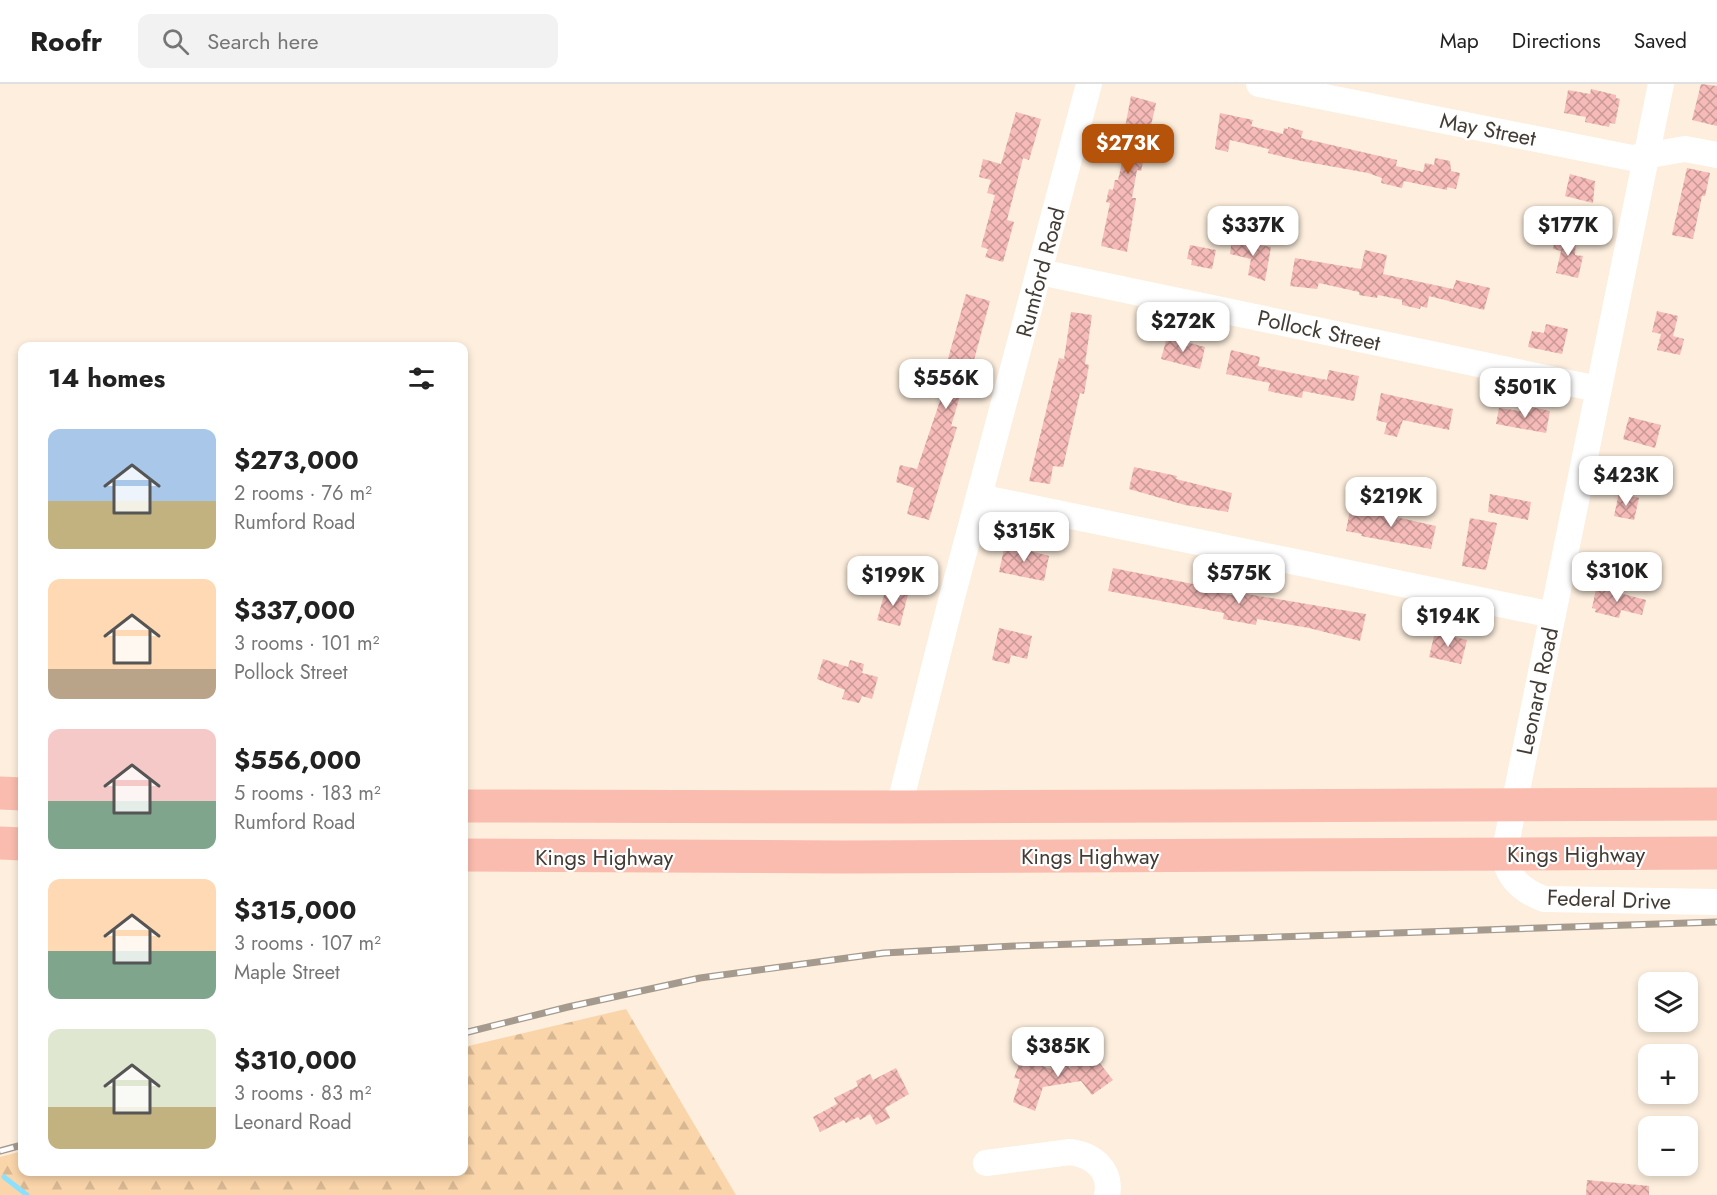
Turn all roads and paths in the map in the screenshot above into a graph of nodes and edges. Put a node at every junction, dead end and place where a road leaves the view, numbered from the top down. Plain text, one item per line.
1 (1089, 84) edge
2 (1259, 84) edge
3 (1661, 84) edge
4 (1717, 155) edge
5 (1646, 157) junction
6 (1040, 272) junction
7 (1598, 390) junction
8 (979, 497) junction
9 (1553, 615) junction
10 (0, 793) edge
11 (18, 794) edge
12 (1717, 804) edge
13 (1513, 805) junction
14 (468, 806) edge
15 (899, 807) junction
16 (0, 843) edge
17 (18, 844) edge
18 (1717, 853) edge
19 (1504, 854) junction
20 (468, 855) edge
21 (1717, 902) edge
22 (986, 1163) dead end
23 (1107, 1195) edge

1 - 6 street, Rumford Road
2 - 5 street, May Street
3 - 5 street, Leonard Road
4 - 5 street, May Street
5 - 7 street, Leonard Road
6 - 7 street, Pollock Street
6 - 8 street, Rumford Road
7 - 9 street, Leonard Road
8 - 9 street
8 - 15 street, Rumford Road
9 - 13 street, Leonard Road
10 - 11 highway
12 - 13 highway
13 - 15 highway
13 - 19 street
14 - 15 highway
16 - 17 highway
18 - 19 highway, Kings Highway
19 - 20 highway, Kings Highway
19 - 21 street, Federal Drive
22 - 23 street

